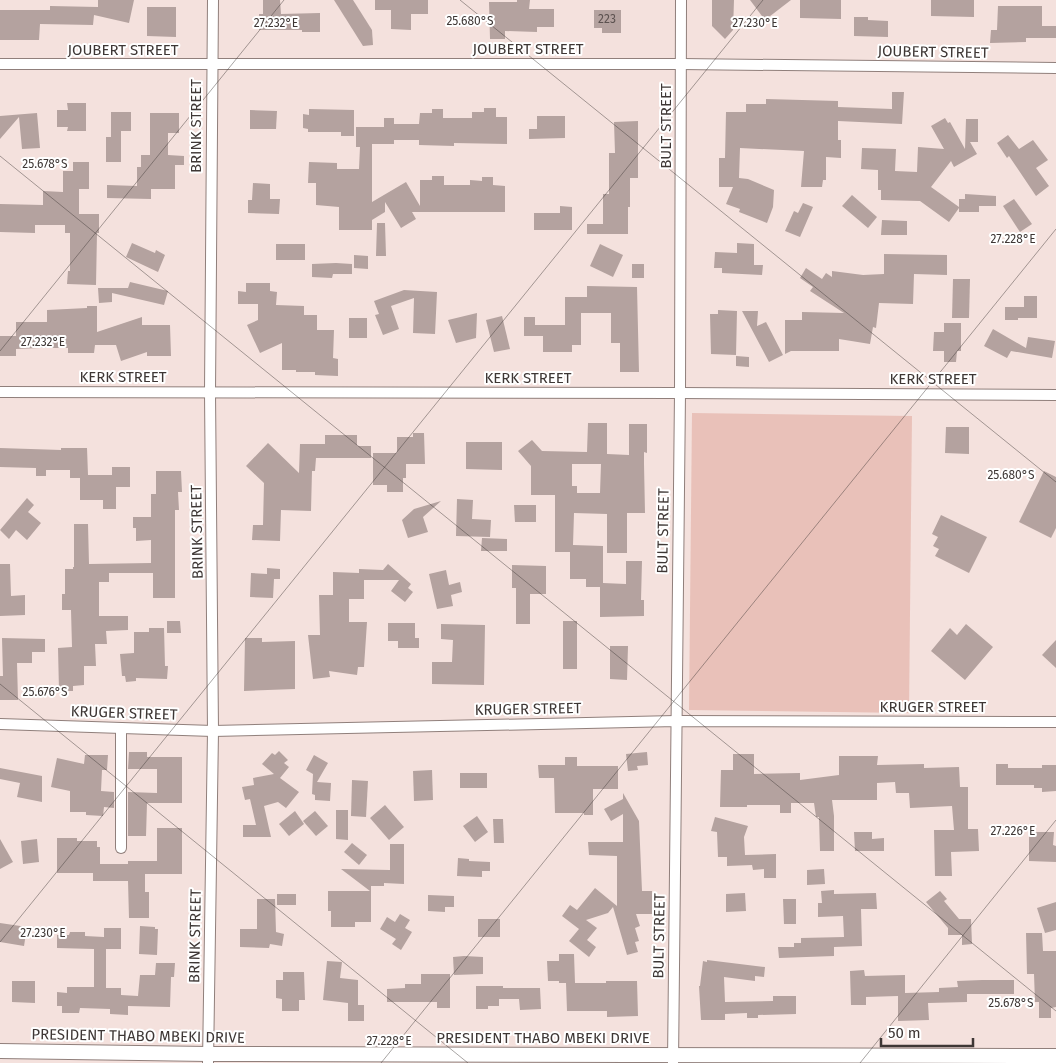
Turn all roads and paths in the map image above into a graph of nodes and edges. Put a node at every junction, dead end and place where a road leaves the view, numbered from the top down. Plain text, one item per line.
1 (213, 0) edge
2 (681, 0) edge
3 (0, 64) edge
4 (681, 64) junction
5 (212, 65) junction
6 (1056, 68) edge
7 (0, 392) edge
8 (210, 392) junction
9 (680, 393) junction
10 (1056, 395) edge
11 (676, 721) junction
12 (1056, 722) edge
13 (0, 724) edge
14 (121, 728) junction
15 (213, 730) junction
16 (121, 848) dead end
17 (0, 1051) edge
18 (1056, 1056) edge
19 (208, 1058) edge
20 (673, 1059) edge

1 - 5 street, BRINK STREET
2 - 4 street, BULT STREET
3 - 5 street, JOUBERT STREET
4 - 5 street, JOUBERT STREET
4 - 6 street, JOUBERT STREET
4 - 9 street, BULT STREET
5 - 8 street, BRINK STREET
7 - 8 street, KERK STREET
8 - 9 street, KERK STREET
8 - 15 street, BRINK STREET
9 - 10 street, KERK STREET
9 - 11 street, BULT STREET
11 - 12 street, KRUGER STREET
11 - 15 street, KRUGER STREET
11 - 20 street, BULT STREET
13 - 14 street, KRUGER STREET
14 - 15 street, KRUGER STREET
14 - 16 street
15 - 19 street, BRINK STREET
17 - 19 street, PRESIDENT THABO MBEKI DRIVE
18 - 20 street, PRESIDENT THABO MBEKI DRIVE
19 - 20 street, PRESIDENT THABO MBEKI DRIVE

